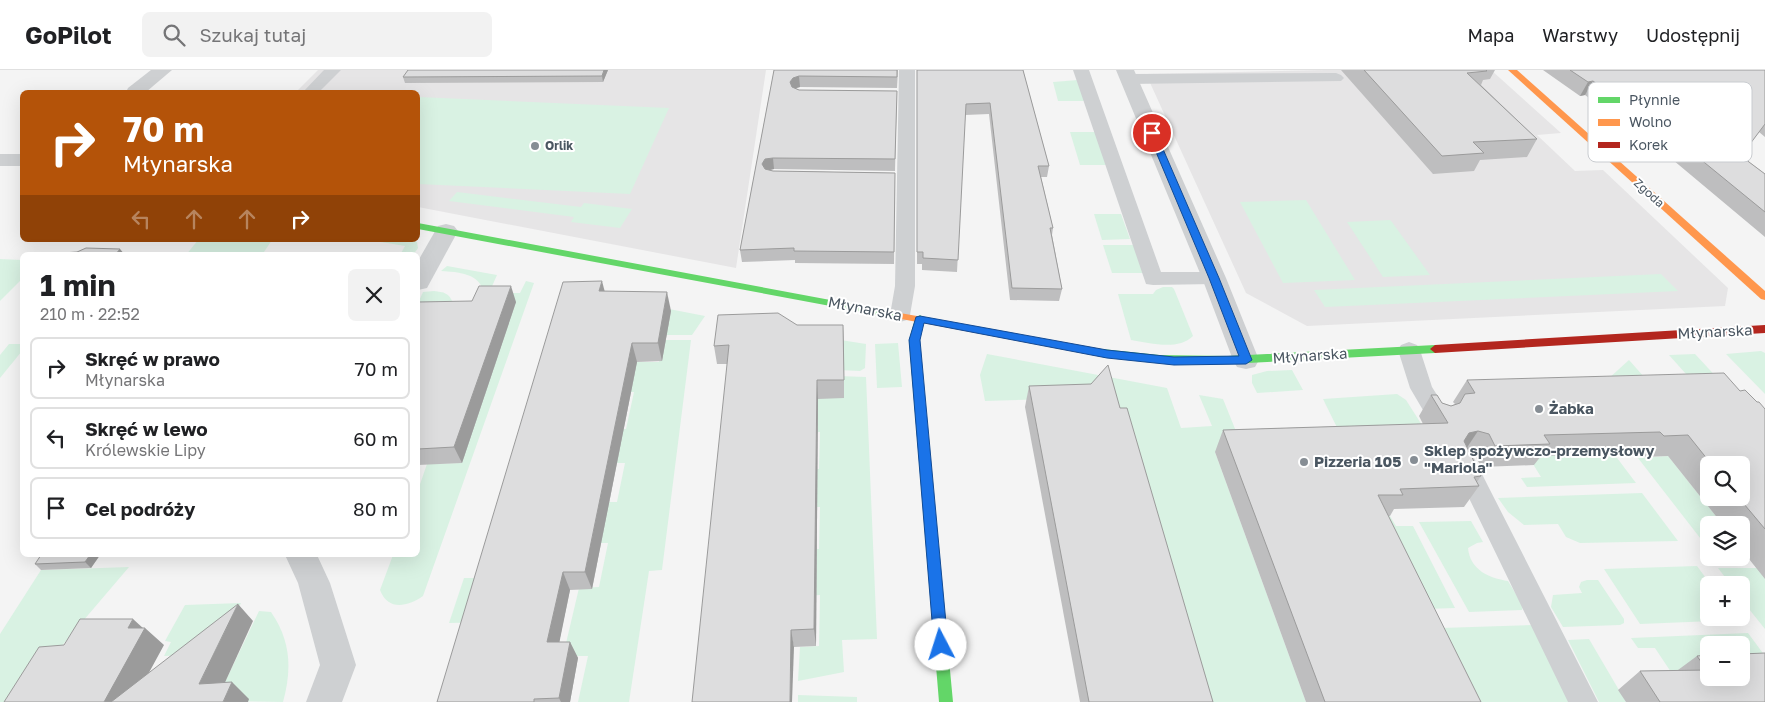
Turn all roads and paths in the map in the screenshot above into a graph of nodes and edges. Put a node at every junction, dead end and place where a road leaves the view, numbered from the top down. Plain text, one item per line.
1 (162, 70) edge
2 (333, 70) edge
3 (907, 70) edge
4 (1081, 70) edge
5 (1512, 70) edge
6 (1127, 75) edge
7 (1336, 78) dead end
8 (138, 90) edge
9 (313, 90) edge
10 (888, 95) edge
11 (907, 96) junction
12 (1588, 138) edge
13 (0, 160) edge
14 (20, 160) edge
15 (1615, 162) edge
16 (420, 226) edge
17 (446, 232) junction
18 (420, 278) edge
19 (1214, 278) junction
20 (1765, 297) edge
21 (900, 315) junction
22 (920, 319) junction
23 (1763, 332) edge
24 (1409, 350) junction
25 (1246, 360) junction
26 (1438, 416) edge
27 (1464, 463) edge
28 (302, 557) edge
29 (324, 702) edge
30 (946, 702) edge
31 (1583, 702) edge

1 - 8 street
2 - 9 lane
3 - 11 lane
4 - 19 lane
5 - 12 street, Zgoda
6 - 7 lane
6 - 19 street
10 - 11 lane
11 - 21 lane
13 - 14 street
15 - 20 street, Zgoda
16 - 17 street, Młynarska
17 - 18 street
17 - 21 street, Młynarska
19 - 25 street
21 - 22 street, Młynarska
22 - 25 street, Młynarska
22 - 30 street
23 - 24 street, Młynarska
24 - 25 street, Młynarska
24 - 26 lane
27 - 31 lane
28 - 29 street

